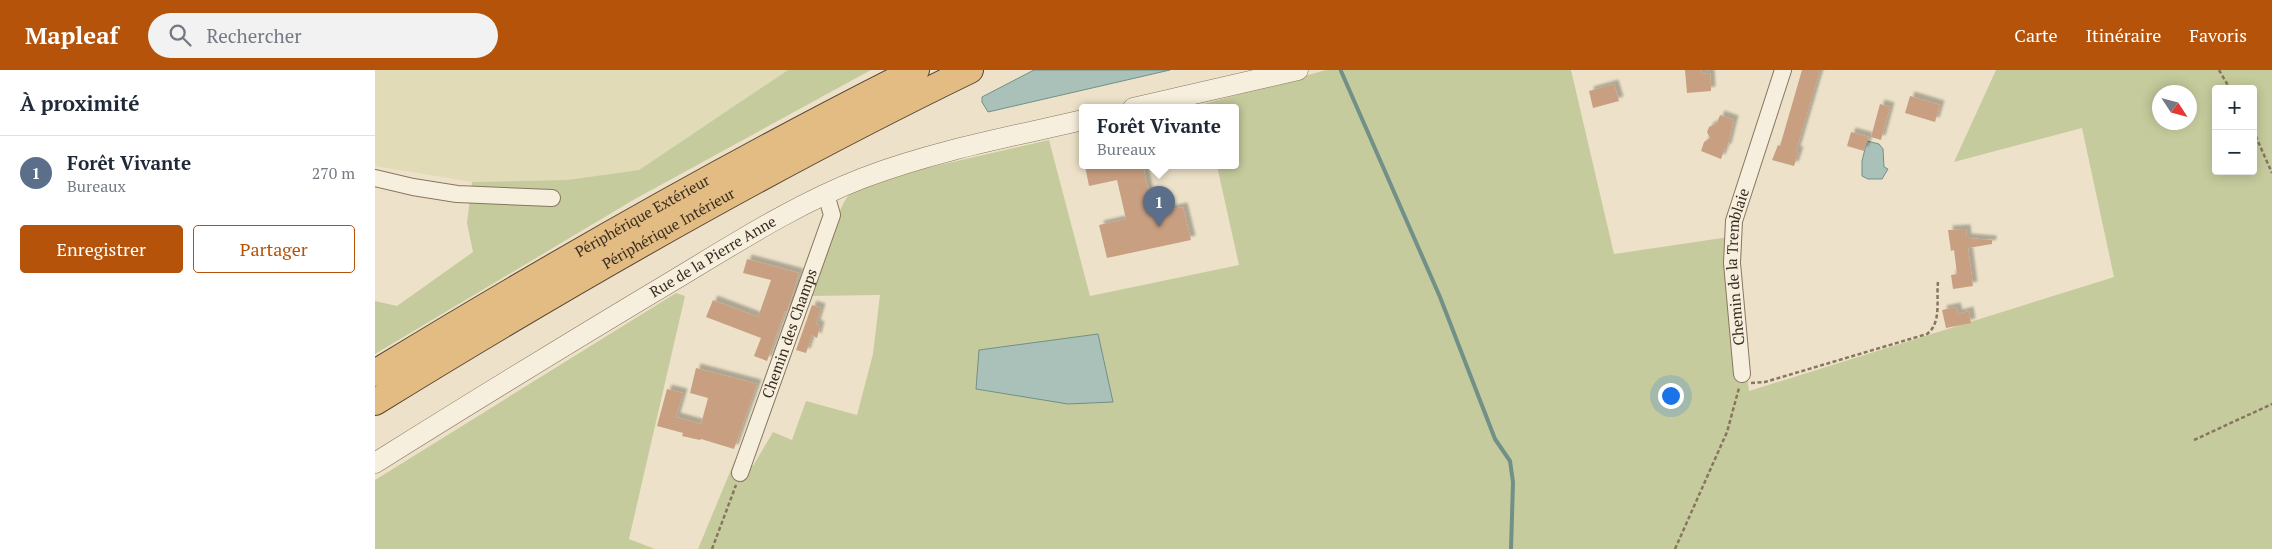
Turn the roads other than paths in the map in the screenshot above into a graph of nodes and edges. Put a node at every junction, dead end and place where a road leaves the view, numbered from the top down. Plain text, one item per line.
1 (916, 70) edge
2 (970, 70) edge
3 (1298, 70) edge
4 (1783, 70) edge
5 (1150, 104) edge
6 (1079, 121) edge
7 (375, 178) edge
8 (826, 194) junction
9 (552, 198) dead end
10 (375, 373) edge
11 (1741, 374) road end
12 (375, 402) edge
13 (375, 463) edge
14 (740, 473) road end

1 - 10 highway, Périphérique Extérieur
2 - 12 highway, Périphérique Intérieur
3 - 5 street
4 - 11 street, Chemin de la Tremblaie
6 - 8 street, Rue de la Pierre Anne
7 - 9 street
8 - 13 street, Rue de la Pierre Anne
8 - 14 street, Chemin des Champs

